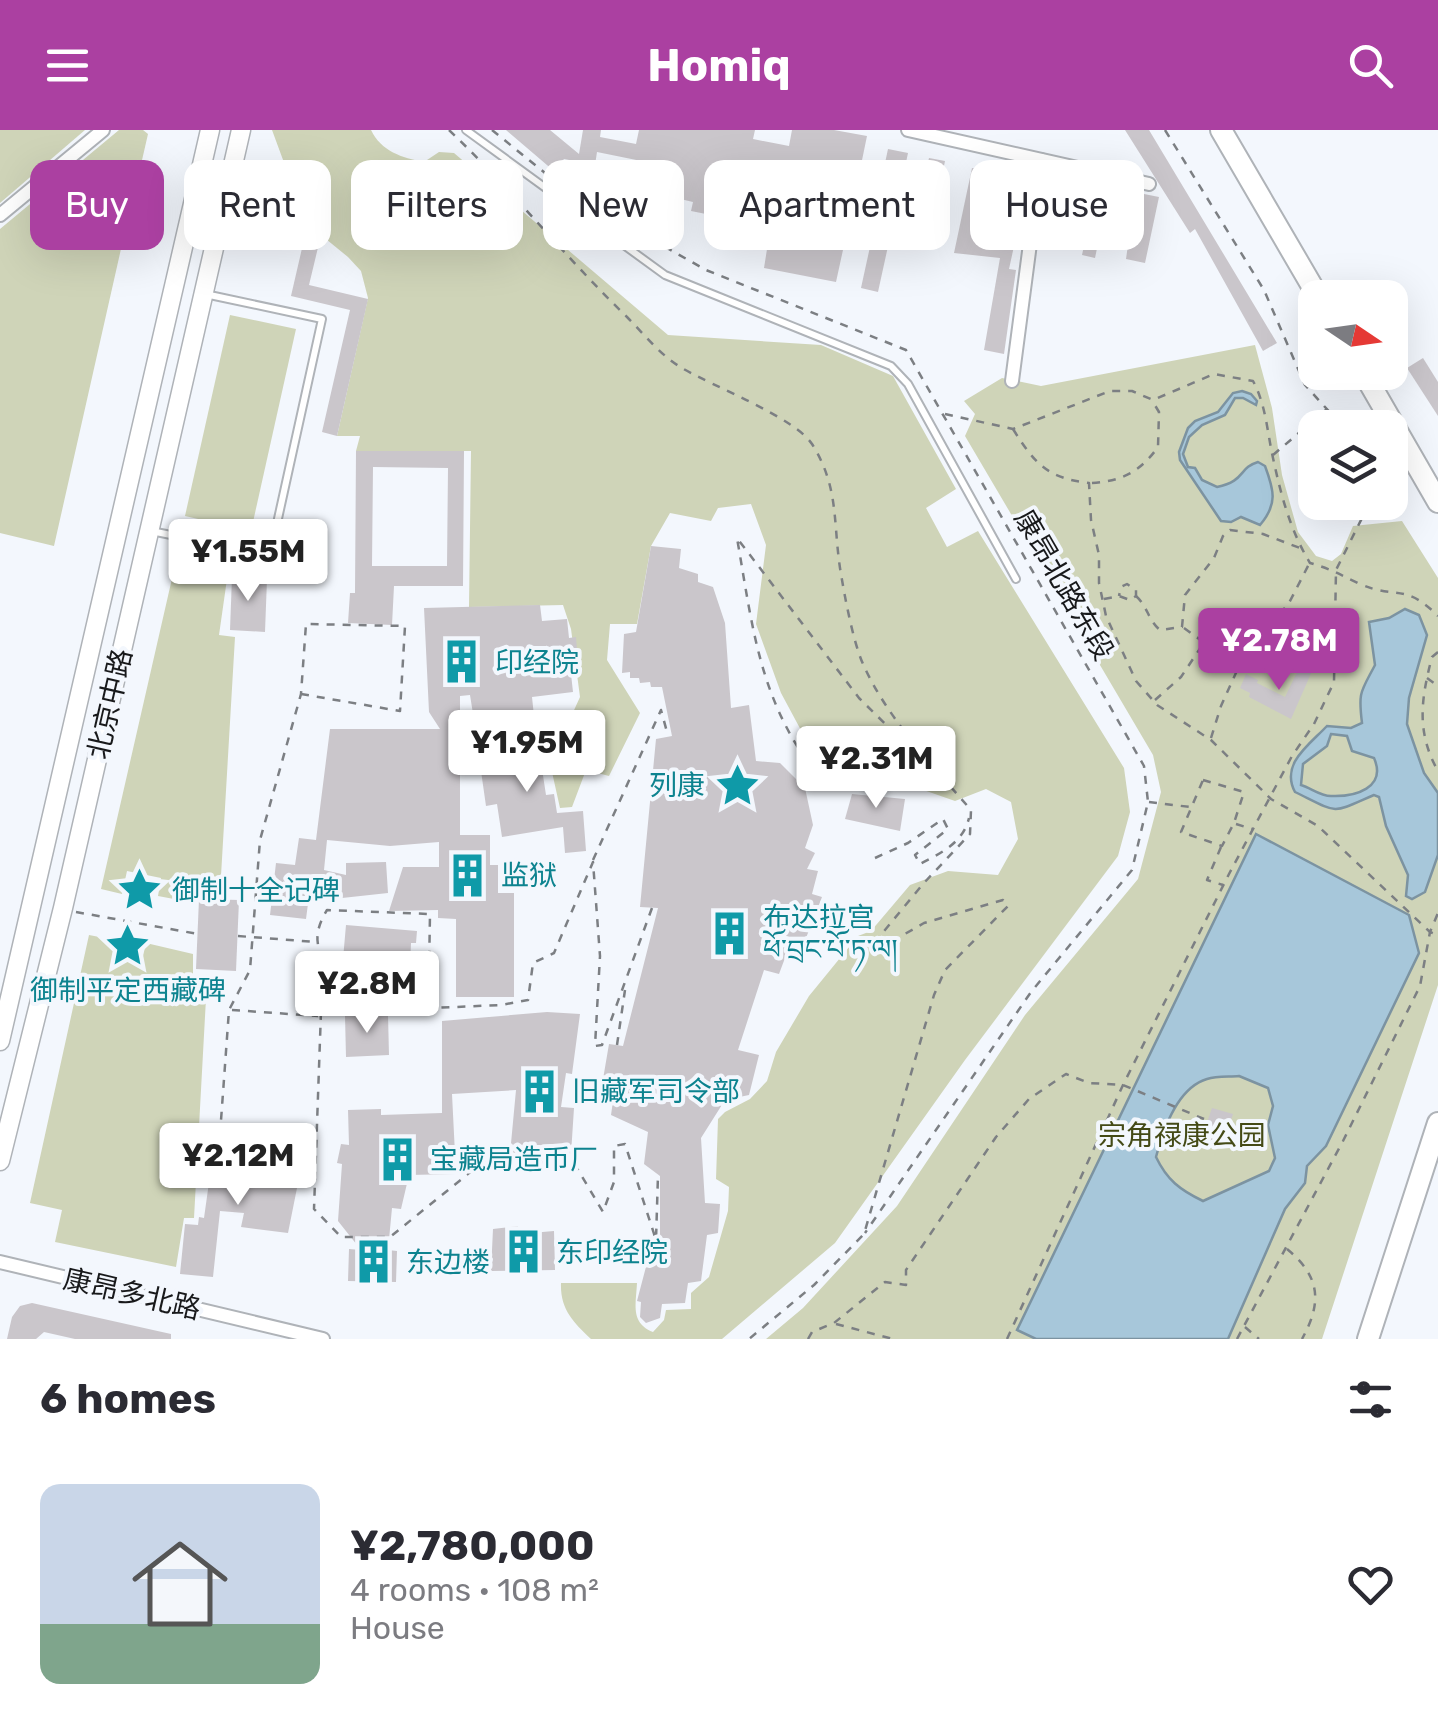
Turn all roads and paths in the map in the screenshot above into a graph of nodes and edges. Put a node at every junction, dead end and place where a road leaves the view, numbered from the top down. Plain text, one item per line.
1 (103, 130) edge
2 (210, 130) edge
3 (241, 130) edge
4 (449, 130) edge
5 (466, 130) edge
6 (492, 130) edge
7 (908, 130) edge
8 (1165, 130) edge
9 (1221, 130) edge
10 (1041, 160) edge
11 (1144, 183) edge
12 (1149, 184) dead end
13 (0, 215) edge
14 (1029, 250) edge
15 (1309, 280) edge
16 (203, 294) junction
17 (1012, 380) dead end
18 (1373, 390) edge
19 (1153, 400) junction
20 (1327, 409) joint
21 (944, 414) junction
22 (1013, 429) junction
23 (1272, 456) junction
24 (1090, 484) junction
25 (1438, 502) edge
26 (1361, 520) edge
27 (150, 531) junction
28 (1301, 548) junction
29 (1310, 563) junction
30 (1336, 570) junction
31 (1016, 580) dead end
32 (1119, 596) junction
33 (1136, 596) junction
34 (1102, 599) junction
35 (1438, 616) edge
36 (1182, 627) junction
37 (1202, 641) junction
38 (1255, 641) junction
39 (1438, 652) edge
40 (1427, 678) junction
41 (1438, 686) edge
42 (301, 694) junction
43 (1153, 700) junction
44 (667, 732) dead end
45 (1211, 740) junction
46 (1438, 772) edge
47 (826, 786) dead end
48 (953, 790) junction
49 (1271, 799) junction
50 (1148, 802) junction
51 (1190, 807) junction
52 (970, 810) junction
53 (1234, 823) junction
54 (1252, 829) junction
55 (1222, 846) junction
56 (875, 858) dead end
57 (593, 862) junction
58 (1223, 886) junction
59 (64, 908) junction
60 (652, 908) dead end
61 (1438, 914) edge
62 (1430, 932) junction
63 (198, 934) dead end
64 (1438, 935) edge
65 (238, 936) dead end
66 (253, 938) junction
67 (317, 942) junction
68 (333, 972) junction
69 (429, 974) junction
70 (626, 983) junction
71 (229, 1010) junction
72 (320, 1016) junction
73 (0, 1041) edge
74 (616, 1045) dead end
75 (1123, 1085) junction
76 (1204, 1120) dead end
77 (1438, 1123) edge
78 (317, 1150) junction
79 (0, 1160) edge
80 (658, 1175) dead end
81 (864, 1234) junction
82 (1285, 1247) junction
83 (0, 1262) edge
84 (834, 1323) junction
85 (1244, 1326) junction
86 (323, 1339) edge
87 (750, 1339) edge
88 (808, 1339) edge
89 (893, 1339) edge
90 (1007, 1339) edge
91 (1237, 1339) edge
92 (1259, 1339) edge
93 (1302, 1339) edge
94 (1368, 1339) edge

1 - 13 street
2 - 73 main road, 北京中路
3 - 16 main road, 北京中路
4 - 48 path
5 - 31 lane
6 - 21 path, 康昂北路东段
7 - 10 street
8 - 20 path
9 - 15 main road
11 - 12 street
14 - 17 street
16 - 27 main road, 北京中路
16 - 27 lane
18 - 25 main road
19 - 22 path
19 - 23 path
19 - 24 path
20 - 23 path
21 - 22 path
21 - 50 path, 康昂北路东段
22 - 24 path
23 - 28 path
24 - 34 path
26 - 30 path
27 - 59 main road, 北京中路
28 - 29 path
28 - 36 path
29 - 30 path
29 - 38 path
30 - 35 path
30 - 49 path
32 - 33 path
32 - 33 path
32 - 34 path
33 - 36 path
34 - 43 path
36 - 37 path
37 - 38 path
37 - 43 path
38 - 45 path
39 - 40 path
40 - 41 path
40 - 46 path
42 - 42 path
42 - 66 path
43 - 45 path
44 - 57 path
45 - 49 path
47 - 48 path
48 - 52 path
49 - 54 path
49 - 62 path
50 - 51 path
50 - 81 path, 康昂北路东段
51 - 53 path
51 - 55 path
52 - 56 path
52 - 81 path
53 - 54 path
53 - 55 path
54 - 58 path
55 - 58 path
57 - 69 path
57 - 70 path
58 - 75 path
59 - 63 path
59 - 79 main road, 北京中路
60 - 70 path
61 - 62 path
62 - 64 path
62 - 82 path
65 - 66 path
66 - 67 path
66 - 71 path
67 - 68 path
67 - 69 path
68 - 69 path
68 - 72 path
70 - 74 path
71 - 72 path
71 - 78 path
72 - 78 path
75 - 76 path
75 - 84 path
75 - 90 path
77 - 94 main road
78 - 80 path
81 - 87 path, 康昂北路东段
82 - 85 path
82 - 93 path
83 - 86 street, 康昂多北路
84 - 88 path
84 - 89 path
85 - 91 path
85 - 92 path

